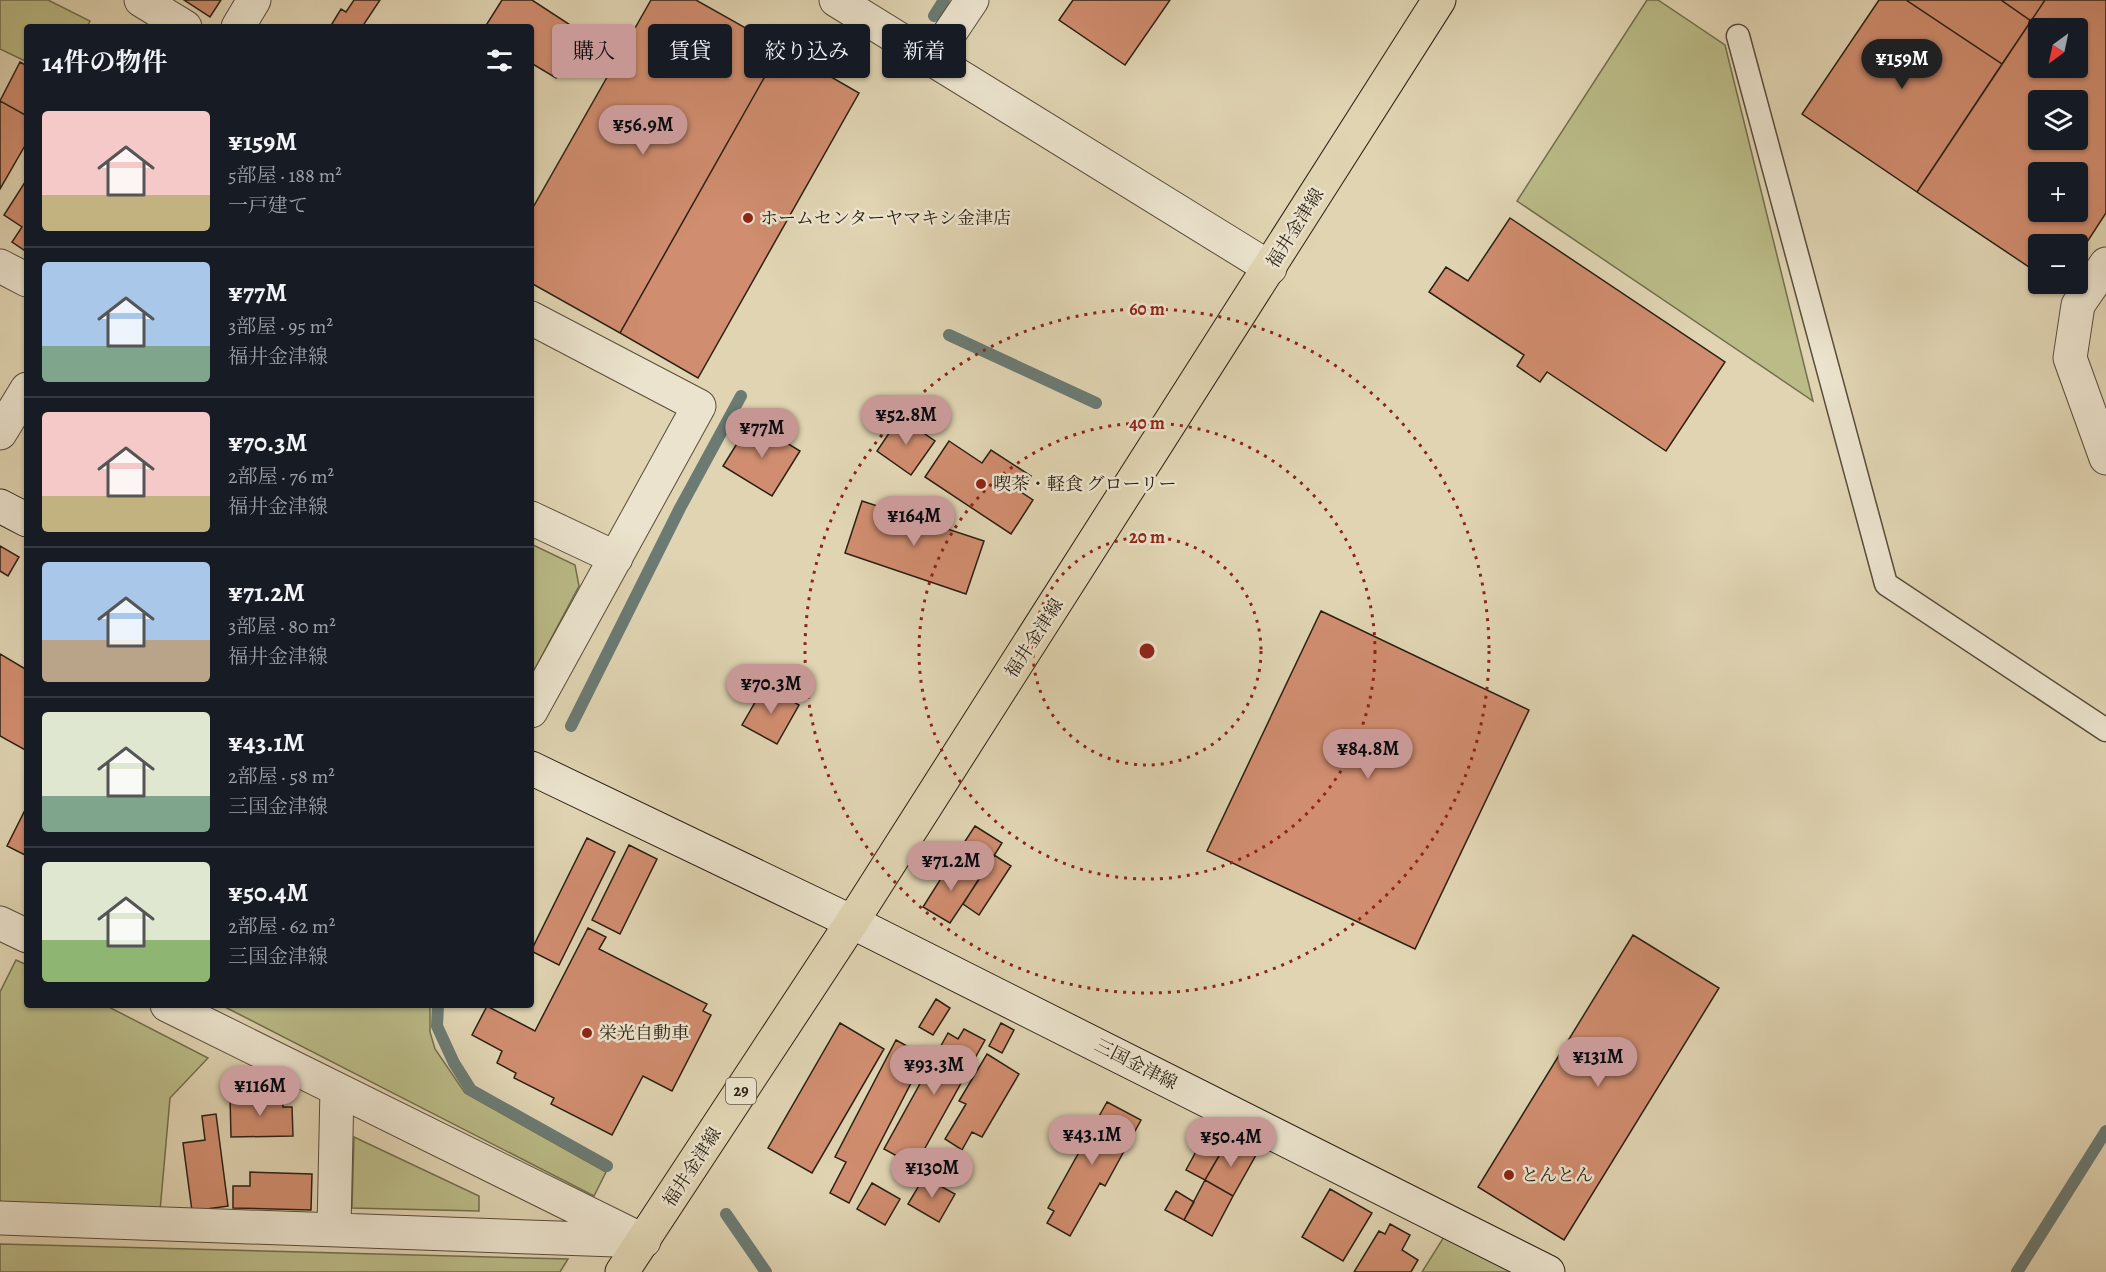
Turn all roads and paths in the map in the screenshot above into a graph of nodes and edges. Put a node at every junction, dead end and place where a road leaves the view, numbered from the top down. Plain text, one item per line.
1 (141, 0) edge
2 (254, 0) edge
3 (836, 0) edge
4 (972, 0) edge
5 (1439, 0) edge
6 (180, 24) edge
7 (240, 24) edge
8 (956, 24) edge
9 (882, 28) edge
10 (1738, 36) dead end
11 (965, 78) edge
12 (2106, 264) edge
13 (0, 266) edge
14 (1270, 268) junction
15 (24, 278) edge
16 (534, 320) edge
17 (24, 394) edge
18 (0, 433) edge
19 (2106, 458) edge
20 (0, 506) edge
21 (24, 518) edge
22 (534, 519) edge
23 (616, 558) junction
24 (534, 706) edge
25 (2106, 730) edge
26 (534, 769) edge
27 (852, 922) junction
28 (0, 923) edge
29 (24, 935) edge
30 (173, 1008) edge
31 (337, 1089) junction
32 (0, 1218) edge
33 (334, 1228) junction
34 (632, 1258) edge
35 (1548, 1272) edge

1 - 6 street
2 - 7 street
3 - 9 street
4 - 8 street
5 - 14 main road, 福井金津線 / 29
10 - 25 lane
11 - 14 street
12 - 19 street
13 - 15 street
14 - 27 main road, 福井金津線 / 29
16 - 23 street
17 - 18 street
20 - 21 street
22 - 23 street
23 - 24 street
26 - 27 street, 三国金津線
27 - 34 main road, 福井金津線 / 29
27 - 35 street, 三国金津線
28 - 29 street
30 - 31 street
31 - 33 street
31 - 34 street
32 - 33 street
33 - 34 street

